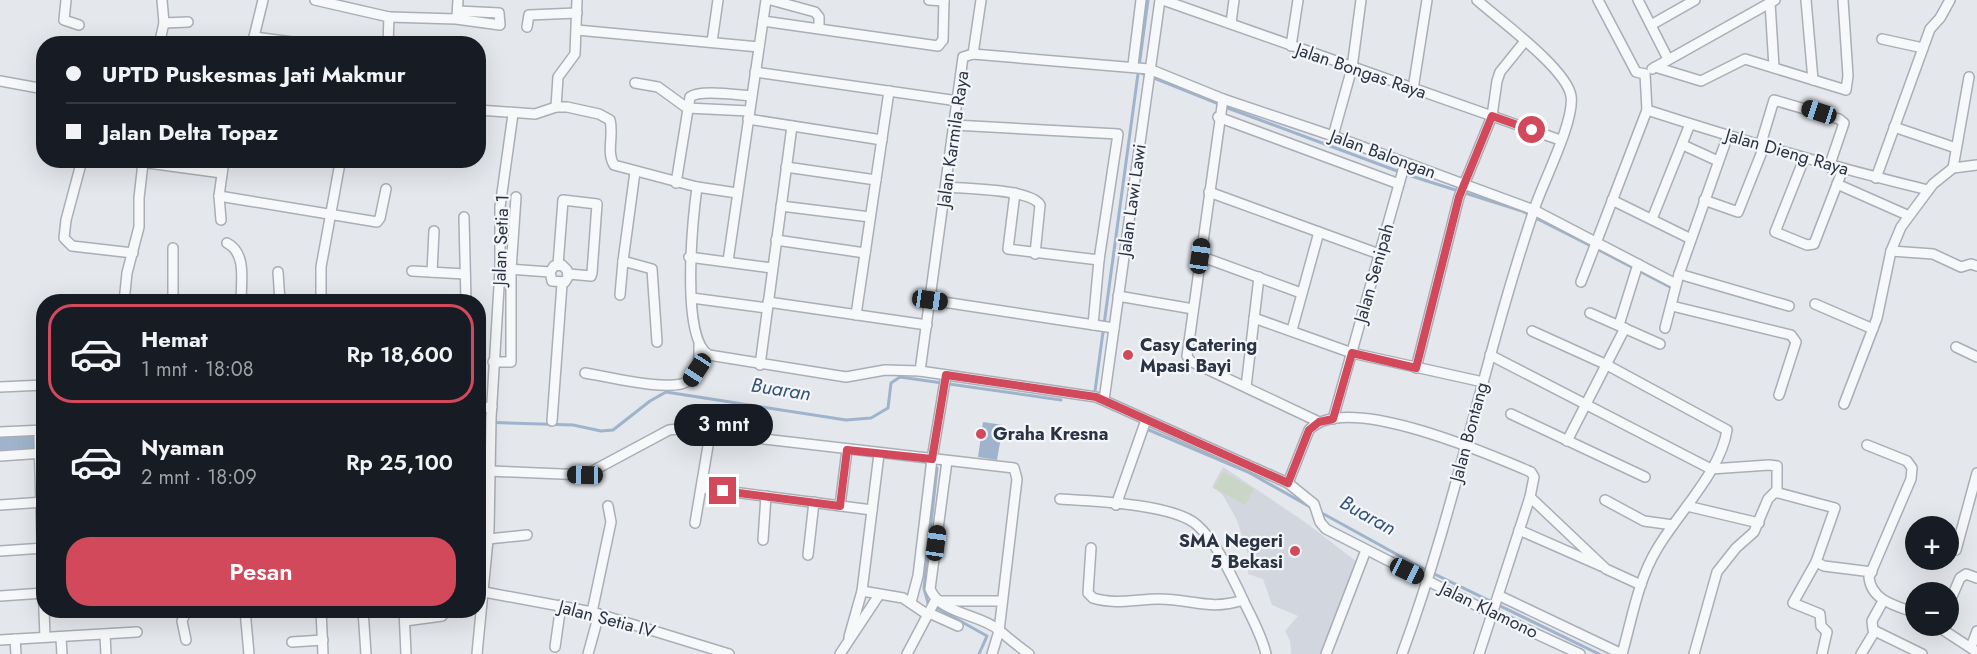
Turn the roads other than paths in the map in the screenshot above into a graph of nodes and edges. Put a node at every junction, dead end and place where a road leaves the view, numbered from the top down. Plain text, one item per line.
1 (66, 0) edge
2 (162, 0) edge
3 (263, 0) edge
4 (315, 0) edge
5 (458, 0) edge
6 (577, 0) edge
7 (718, 0) edge
8 (766, 0) edge
9 (771, 0) edge
10 (929, 0) edge
11 (981, 0) edge
12 (1141, 0) edge
13 (1162, 0) edge
14 (1234, 0) edge
15 (1298, 0) edge
16 (1361, 0) edge
17 (1427, 0) edge
18 (1477, 0) edge
19 (1598, 0) edge
20 (1638, 0) edge
21 (1695, 0) edge
22 (1806, 0) edge
23 (1843, 0) edge
24 (1950, 0) edge
25 (944, 1) edge
26 (1773, 1) edge
27 (353, 4) edge
28 (577, 13) junction
29 (389, 18) junction
30 (763, 21) junction
31 (189, 22) dead end
32 (164, 23) junction
33 (1231, 23) junction
34 (79, 25) dead end
35 (1651, 25) junction
36 (527, 27) dead end
37 (819, 28) junction
38 (577, 30) junction
39 (161, 36) dead end
40 (254, 36) edge
41 (388, 36) edge
42 (1882, 39) dead end
43 (1525, 41) junction
44 (712, 42) junction
45 (1291, 46) junction
46 (759, 47) junction
47 (1923, 48) junction
48 (973, 54) junction
49 (1668, 58) junction
50 (1655, 67) junction
51 (1774, 67) junction
52 (1352, 68) junction
53 (1143, 70) junction
54 (755, 72) junction
55 (1645, 74) junction
56 (1969, 77) dead end
57 (1813, 80) junction
58 (0, 81) edge
59 (635, 83) dead end
60 (36, 88) edge
61 (1413, 89) junction
62 (889, 91) junction
63 (751, 96) junction
64 (958, 101) junction
65 (556, 107) junction
66 (1221, 107) junction
67 (687, 108) junction
68 (1647, 110) junction
69 (486, 111) edge
70 (513, 114) junction
71 (748, 115) junction
72 (1492, 116) junction
73 (1690, 124) junction
74 (954, 125) junction
75 (792, 126) junction
76 (1894, 127) junction
77 (1728, 135) junction
78 (1333, 136) junction
79 (882, 140) junction
80 (1560, 140) junction
81 (1763, 144) junction
82 (1683, 145) junction
83 (1956, 148) junction
84 (1804, 159) junction
85 (1718, 161) junction
86 (1977, 165) edge
87 (1404, 166) junction
88 (786, 167) junction
89 (1829, 167) junction
90 (80, 168) edge
91 (142, 168) edge
92 (182, 168) edge
93 (223, 168) edge
94 (338, 168) edge
95 (1953, 168) junction
96 (1843, 169) junction
97 (635, 172) junction
98 (222, 173) junction
99 (1876, 178) junction
100 (876, 180) junction
101 (1400, 182) junction
102 (676, 183) junction
103 (1837, 184) junction
104 (697, 187) junction
105 (946, 187) junction
106 (386, 189) dead end
107 (1462, 190) junction
108 (1928, 190) junction
109 (1209, 192) junction
110 (738, 193) junction
111 (1015, 194) junction
112 (219, 196) junction
113 (516, 197) dead end
114 (1611, 200) junction
115 (1704, 200) junction
116 (781, 206) junction
117 (328, 214) junction
118 (1533, 214) junction
119 (1908, 215) junction
120 (464, 217) dead end
121 (870, 217) junction
122 (1652, 219) junction
123 (221, 220) dead end
124 (434, 231) dead end
125 (1319, 232) junction
126 (1691, 239) junction
127 (776, 240) junction
128 (227, 243) dead end
129 (1594, 245) junction
130 (173, 248) dead end
131 (1891, 251) junction
132 (865, 252) junction
133 (133, 253) junction
134 (1035, 254) junction
135 (1379, 254) junction
136 (1200, 256) junction
137 (690, 257) junction
138 (1099, 260) junction
139 (623, 261) junction
140 (728, 261) junction
141 (558, 265) junction
142 (1977, 266) edge
143 (1637, 267) junction
144 (772, 268) junction
145 (500, 270) junction
146 (511, 270) junction
147 (412, 271) dead end
148 (278, 272) dead end
149 (432, 272) junction
150 (550, 272) junction
151 (568, 273) junction
152 (465, 274) junction
153 (1259, 277) junction
154 (1677, 279) junction
155 (1581, 282) dead end
156 (562, 284) junction
157 (1301, 293) junction
158 (125, 294) edge
159 (173, 294) edge
160 (241, 294) edge
161 (279, 294) edge
162 (321, 294) edge
163 (466, 294) edge
164 (620, 295) dead end
165 (1118, 296) junction
166 (692, 298) junction
167 (930, 300) junction
168 (1815, 304) dead end
169 (768, 305) junction
170 (1672, 306) junction
171 (1789, 306) dead end
172 (1193, 309) junction
173 (1590, 313) dead end
174 (856, 315) junction
175 (1254, 318) junction
176 (927, 325) junction
177 (1104, 326) junction
178 (1622, 326) junction
179 (1665, 328) dead end
180 (1873, 329) junction
181 (1292, 330) junction
182 (1532, 331) dead end
183 (657, 342) dead end
184 (1660, 344) dead end
185 (699, 345) junction
186 (1956, 347) dead end
187 (1352, 353) junction
188 (1490, 356) junction
189 (1977, 357) edge
190 (494, 362) junction
191 (760, 364) junction
192 (1607, 365) junction
193 (1416, 368) junction
194 (920, 371) junction
195 (585, 373) dead end
196 (946, 380) junction
197 (1483, 382) junction
198 (36, 385) edge
199 (0, 387) edge
200 (1246, 387) junction
201 (1779, 394) dead end
202 (1104, 400) junction
203 (1586, 404) junction
204 (1844, 404) dead end
205 (486, 407) edge
206 (492, 407) junction
207 (1511, 414) dead end
208 (1333, 419) junction
209 (1146, 420) junction
210 (552, 421) dead end
211 (1319, 422) junction
212 (0, 432) edge
213 (710, 434) junction
214 (36, 439) edge
215 (1567, 441) junction
216 (36, 442) edge
217 (1466, 445) junction
218 (1867, 445) dead end
219 (847, 450) junction
220 (879, 454) junction
221 (0, 456) edge
222 (933, 459) junction
223 (947, 461) junction
224 (1712, 469) junction
225 (489, 471) junction
226 (1977, 473) edge
227 (1645, 477) dead end
228 (1288, 483) junction
229 (702, 488) junction
230 (1774, 494) junction
231 (766, 496) junction
232 (1530, 497) junction
233 (1060, 499) dead end
234 (1605, 500) dead end
235 (36, 502) edge
236 (814, 502) junction
237 (0, 505) edge
238 (1116, 505) junction
239 (608, 506) dead end
240 (840, 506) junction
241 (1687, 506) junction
242 (872, 510) junction
243 (695, 523) dead end
244 (1759, 523) junction
245 (1673, 525) junction
246 (1520, 530) junction
247 (527, 535) dead end
248 (488, 539) junction
249 (1959, 539) edge
250 (763, 540) dead end
251 (36, 548) edge
252 (1091, 548) dead end
253 (1366, 550) junction
254 (0, 551) edge
255 (808, 555) dead end
256 (1816, 562) junction
257 (486, 565) edge
258 (1606, 569) junction
259 (1872, 572) junction
260 (1430, 575) junction
261 (1977, 578) edge
262 (1958, 582) edge
263 (1641, 585) junction
264 (486, 591) edge
265 (862, 591) junction
266 (36, 593) edge
267 (879, 595) junction
268 (0, 596) edge
269 (1499, 597) junction
270 (1243, 600) junction
271 (1002, 601) junction
272 (1883, 601) junction
273 (911, 602) junction
274 (561, 605) junction
275 (933, 607) junction
276 (1905, 609) edge
277 (1494, 611) junction
278 (596, 613) junction
279 (44, 618) edge
280 (183, 618) edge
281 (246, 618) edge
282 (321, 618) edge
283 (364, 618) edge
284 (405, 618) edge
285 (427, 618) edge
286 (481, 618) edge
287 (405, 621) junction
288 (958, 626) dead end
289 (999, 630) junction
290 (1875, 631) junction
291 (1977, 631) edge
292 (137, 632) dead end
293 (105, 635) junction
294 (1954, 636) edge
295 (45, 637) junction
296 (61, 638) junction
297 (15, 639) junction
298 (0, 640) edge
299 (186, 640) dead end
300 (322, 640) junction
301 (292, 642) dead end
302 (847, 645) junction
303 (555, 646) dead end
304 (1974, 650) edge
305 (16, 654) edge
306 (62, 654) edge
307 (106, 654) edge
308 (249, 654) edge
309 (323, 654) edge
310 (366, 654) edge
311 (406, 654) edge
312 (477, 654) edge
313 (588, 654) edge
314 (729, 654) edge
315 (840, 654) edge
316 (907, 654) edge
317 (992, 654) edge
318 (1029, 654) edge
319 (1266, 654) edge
320 (1326, 654) edge
321 (1402, 654) edge
322 (1479, 654) edge
323 (1580, 654) edge
324 (1622, 654) edge
325 (1694, 654) edge
326 (1822, 654) edge
327 (1861, 654) edge
328 (1922, 654) edge

1 - 34 street
2 - 32 street
3 - 40 street
4 - 27 street
5 - 29 street
6 - 28 street
7 - 44 street
8 - 30 street
9 - 37 street
10 - 25 street
11 - 48 street
12 - 53 street
13 - 33 street, Jalan Bongas Raya
13 - 53 street, Jalan Lawi Lawi
14 - 33 street
15 - 45 street
16 - 52 street
17 - 61 street
18 - 43 street, Jalan Bontang
19 - 55 street
20 - 35 street
21 - 35 street
22 - 57 street
23 - 57 street
24 - 47 street
25 - 37 street
26 - 49 street
26 - 51 street
27 - 29 street
28 - 36 street
28 - 38 street
29 - 41 street
30 - 37 street
30 - 46 street
31 - 32 street
32 - 39 street
33 - 45 street, Jalan Bongas Raya
35 - 49 street
38 - 44 street
38 - 65 street
42 - 47 street
43 - 72 street
43 - 80 street, Jalan Bontang
44 - 46 street
45 - 52 street, Jalan Bongas Raya
46 - 54 street
47 - 76 street
48 - 53 street, Jalan Karmila Raya
48 - 64 street, Jalan Karmila Raya
49 - 50 street
50 - 51 street
50 - 55 street
51 - 57 street
52 - 61 street, Jalan Bongas Raya
52 - 78 street
53 - 66 street, Jalan Balongan
53 - 165 street, Jalan Lawi Lawi
54 - 62 street
54 - 63 street
55 - 68 street
56 - 83 street
58 - 60 street
59 - 67 street
61 - 72 street, Jalan Bongas Raya
62 - 64 street
62 - 79 street
63 - 67 street
63 - 71 street
64 - 74 street, Jalan Karmila Raya
65 - 70 street
65 - 97 street
66 - 78 street, Jalan Balongan
66 - 101 street
66 - 109 street
67 - 71 street
67 - 102 street
68 - 73 street, Jalan Dieng Raya
68 - 114 street
69 - 70 street
70 - 145 street, Jalan Setia 1
71 - 75 street
71 - 110 street
72 - 80 street, Jalan Bongas Raya
72 - 107 street
73 - 77 street, Jalan Dieng Raya
73 - 82 street
74 - 105 street, Jalan Karmila Raya
74 - 138 street
75 - 79 street
75 - 88 street
76 - 83 street
76 - 99 street
77 - 81 street, Jalan Dieng Raya
77 - 85 street
78 - 87 street, Jalan Balongan
79 - 100 street
80 - 118 street, Jalan Bontang
81 - 84 street, Jalan Dieng Raya
81 - 89 street
81 - 115 street
82 - 85 street
82 - 122 street
83 - 95 street
84 - 89 street, Jalan Dieng Raya
84 - 103 street
85 - 115 street
86 - 95 street
87 - 101 street, Jalan Senipah
87 - 107 street, Jalan Balongan
88 - 100 street
88 - 116 street
89 - 96 street, Jalan Dieng Raya
90 - 133 street
91 - 133 street
92 - 98 street
93 - 98 street
94 - 117 street
95 - 108 street
96 - 99 street, Jalan Dieng Raya
96 - 103 street
97 - 102 street
97 - 139 street
98 - 112 street
99 - 108 street, Jalan Dieng Raya
100 - 121 street
101 - 135 street, Jalan Senipah
102 - 104 street
103 - 119 street
104 - 110 street
104 - 137 street
105 - 111 street
105 - 167 street, Jalan Karmila Raya
106 - 117 street
107 - 118 street, Jalan Balongan
107 - 193 street
108 - 119 street
109 - 125 street
109 - 136 street
110 - 140 street
111 - 134 street
111 - 134 street
112 - 117 street
112 - 123 street
113 - 146 street
114 - 122 street
114 - 129 street
115 - 126 street
116 - 121 street
116 - 127 street
117 - 162 street
118 - 129 street, Jalan Balongan
118 - 188 street, Jalan Bontang
119 - 131 street
120 - 152 street
121 - 132 street
122 - 126 street
124 - 149 street
125 - 135 street
125 - 157 street
126 - 154 street
127 - 132 street
127 - 144 street
128 - 160 street
129 - 143 street, Jalan Balongan
129 - 155 street
130 - 159 street
131 - 142 street
131 - 180 street
132 - 174 street
133 - 158 street
134 - 138 street
135 - 187 street, Jalan Senipah
136 - 153 street
136 - 172 street
137 - 140 street
137 - 166 street
138 - 177 street
139 - 164 street
139 - 183 street
140 - 144 street
141 - 150 street
141 - 151 street
141 - 151 street
143 - 154 street, Jalan Balongan
143 - 178 street
144 - 169 street
145 - 146 street
145 - 190 street, Jalan Setia 1
146 - 150 street
146 - 190 street
147 - 149 street
148 - 161 street
149 - 152 street
150 - 156 street
151 - 156 street
152 - 163 street
153 - 157 street
153 - 175 street
154 - 170 street
154 - 171 street, Jalan Balongan
156 - 210 street
157 - 181 street
165 - 172 street
165 - 177 street, Jalan Lawi Lawi
166 - 169 street
166 - 185 street
167 - 176 street, Jalan Karmila Raya
167 - 177 street
168 - 180 street
169 - 174 street
169 - 191 street
170 - 179 street
170 - 201 street
172 - 200 street
173 - 178 street
174 - 176 street
175 - 181 street
175 - 200 street
176 - 194 street, Jalan Karmila Raya
177 - 202 street, Jalan Lawi Lawi
178 - 184 street
178 - 192 street
180 - 204 street
181 - 187 street
182 - 192 street
185 - 191 street, Jalan Klamono
185 - 195 street
186 - 189 street
187 - 193 street
187 - 208 street, Jalan Senipah
188 - 197 street, Jalan Bontang
188 - 203 street
190 - 206 street, Jalan Setia 1
191 - 194 street, Jalan Klamono
192 - 203 street
192 - 224 street
193 - 197 street
194 - 196 street, Jalan Klamono
196 - 202 street, Jalan Klamono
196 - 222 street
197 - 217 street, Jalan Bontang
198 - 199 street
200 - 211 street
202 - 209 street, Jalan Klamono
203 - 215 street
203 - 224 street
205 - 206 street
206 - 225 street, Jalan Setia 1
207 - 215 street
208 - 211 street
208 - 217 street
209 - 228 street, Jalan Klamono
209 - 238 street
211 - 228 street
212 - 214 street
213 - 219 street
213 - 225 street
213 - 229 street
215 - 227 street
216 - 221 street
217 - 232 street
217 - 260 street, Jalan Bontang
218 - 259 street
219 - 220 street
219 - 240 street
220 - 222 street
220 - 242 street
222 - 223 street
222 - 273 street
223 - 271 street
223 - 275 street
224 - 230 street
224 - 241 street
225 - 248 street, Jalan Setia 1
226 - 249 street
228 - 253 street, Jalan Klamono
229 - 231 street
229 - 243 street
230 - 244 street
230 - 256 street
231 - 236 street
231 - 250 street
232 - 246 street
232 - 258 street
233 - 238 street
234 - 245 street
235 - 237 street
236 - 240 street
236 - 255 street
238 - 270 street
239 - 278 street
240 - 242 street
241 - 244 street
241 - 245 street
242 - 265 street
244 - 325 street
245 - 263 street
246 - 258 street
246 - 269 street
247 - 248 street
248 - 257 street, Jalan Setia 1
251 - 254 street
252 - 270 street
253 - 260 street, Jalan Klamono
253 - 320 street
256 - 259 street
256 - 326 street
258 - 263 street
259 - 272 street
260 - 277 street, Jalan Klamono
260 - 321 street, Jalan Bontang
261 - 262 street
263 - 324 street
264 - 274 street, Jalan Setia IV
265 - 267 street
265 - 302 street
266 - 268 street
267 - 273 street
267 - 302 street
269 - 277 street
269 - 324 street
270 - 319 street
271 - 275 street
271 - 289 street
272 - 276 street
272 - 290 street
273 - 275 street
274 - 278 street, Jalan Setia IV
274 - 303 street
275 - 288 street
275 - 289 street
275 - 316 street
277 - 322 street
277 - 323 street, Jalan Klamono
278 - 313 street
278 - 314 street, Jalan Setia IV
279 - 295 street
280 - 299 street
281 - 308 street
282 - 300 street
283 - 310 street
284 - 287 street
285 - 287 street
286 - 312 street, Jalan Setia 1
287 - 311 street
289 - 317 street
289 - 318 street
290 - 327 street
290 - 328 street
291 - 304 street
292 - 293 street
293 - 296 street
293 - 307 street
294 - 304 street
295 - 296 street
295 - 297 street
296 - 306 street
297 - 298 street
297 - 305 street
300 - 301 street
300 - 309 street
302 - 315 street

